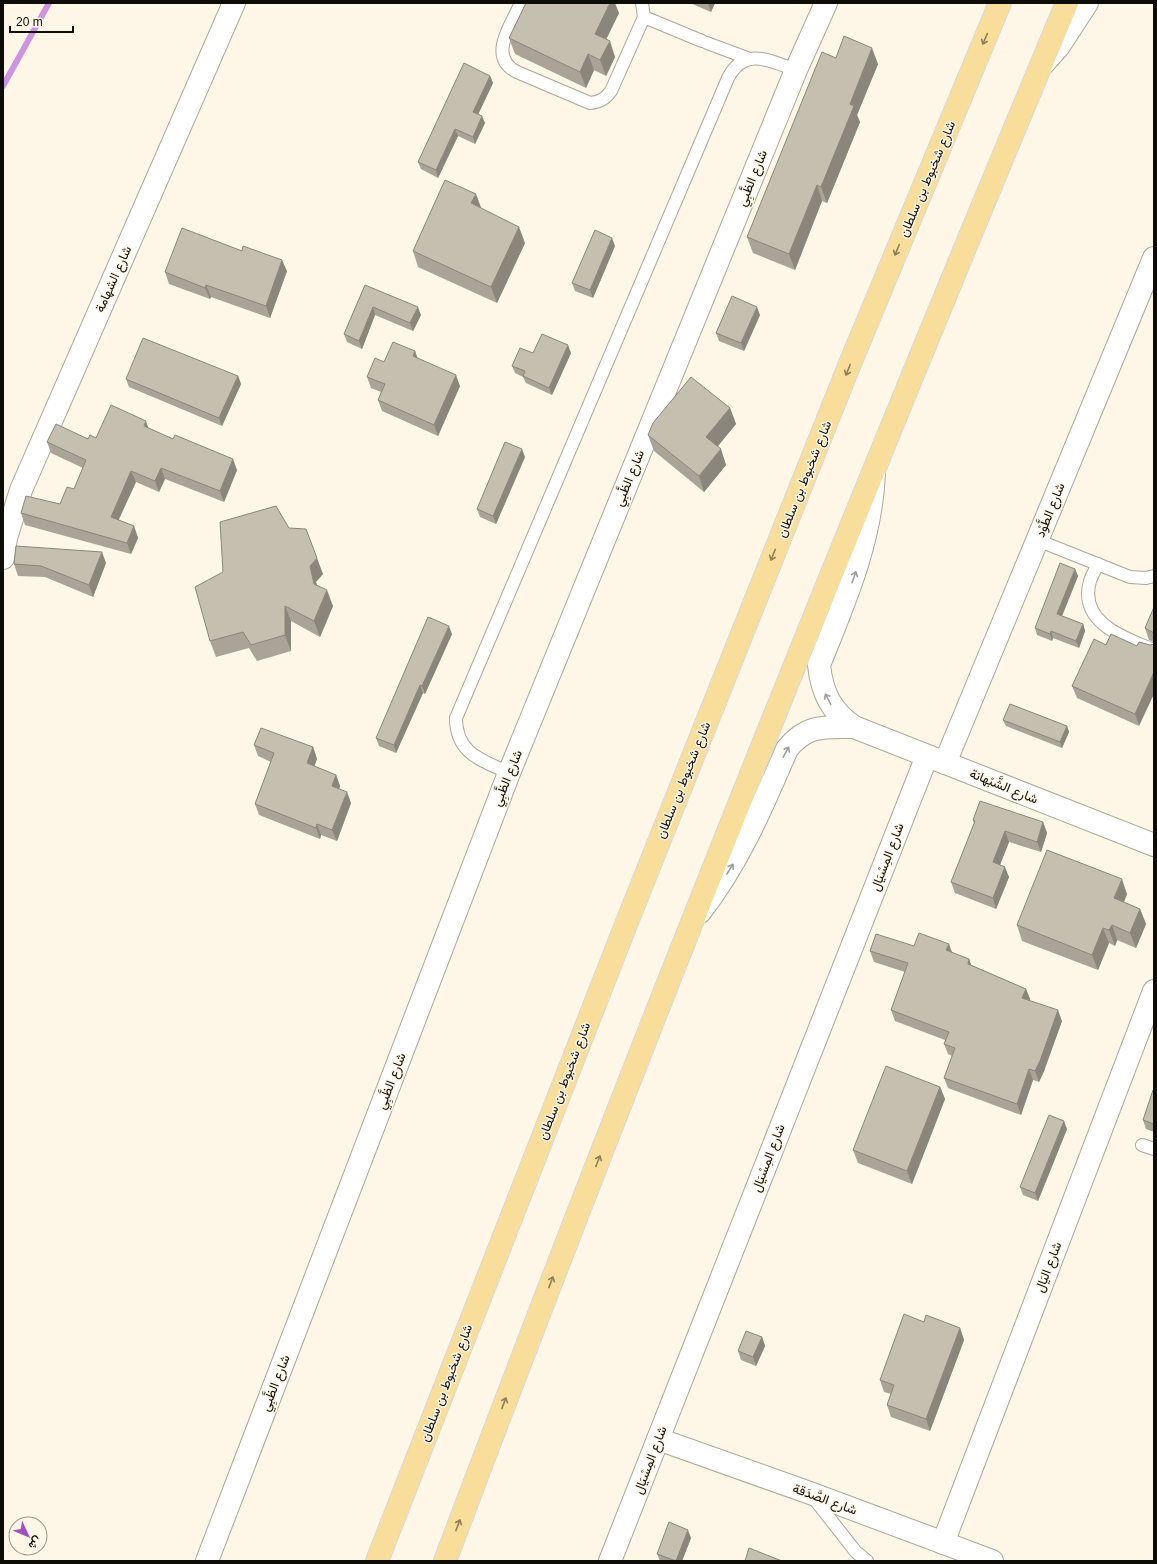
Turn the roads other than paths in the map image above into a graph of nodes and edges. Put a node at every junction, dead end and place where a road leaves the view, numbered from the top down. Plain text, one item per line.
1 (234, 3) edge
2 (521, 3) edge
3 (642, 3) edge
4 (826, 3) edge
5 (1000, 3) edge
6 (1067, 3) edge
7 (1088, 3) edge
8 (644, 18) junction
9 (750, 59) junction
10 (1040, 67) junction
11 (796, 70) junction
12 (1154, 258) edge
13 (874, 467) junction
14 (1037, 540) junction
15 (3, 558) edge
16 (1098, 564) junction
17 (1154, 576) edge
18 (1154, 650) edge
19 (854, 727) junction
20 (936, 759) junction
21 (509, 773) junction
22 (1154, 846) edge
23 (691, 924) junction
24 (1154, 991) edge
25 (1142, 1145) dead end
26 (1154, 1149) edge
27 (658, 1439) junction
28 (810, 1493) junction
29 (943, 1543) junction
30 (207, 1561) edge
31 (377, 1561) edge
32 (445, 1561) edge
33 (610, 1561) edge
34 (867, 1561) edge
35 (992, 1561) edge

1 - 15 street, شارع الشهامة
2 - 8 lane
3 - 8 lane
4 - 11 street, شارع الظَّبِي
5 -> 31 main road, شارع شخبوط بن سلطان
6 - 10 main road
7 - 10 street
8 - 9 lane
9 - 11 lane
9 - 21 lane
10 - 13 main road
11 - 21 street, شارع الظَّبِي
12 - 14 street, شارع الطَّوْد
19 -> 13 street, شارع الشَّبْهانة
13 - 23 main road
14 - 16 lane
14 - 20 street, شارع الطَّوْد
16 - 17 lane
16 - 18 lane
19 - 20 street, شارع الشَّبْهانة
23 -> 19 street, شارع الشَّبْهانة
20 - 22 street, شارع الشَّبْهانة
20 - 27 street, شارع المِسْيَال
21 - 30 street, شارع الظَّبِي
32 -> 23 main road
24 - 29 street, شارع اليَال
25 - 26 lane
27 - 28 street, شارع الصَّدَقة
27 - 33 street, شارع المِسْيَال
28 - 29 street, شارع الصَّدَقة
28 - 34 lane
29 - 35 street, شارع الصَّدَقة

